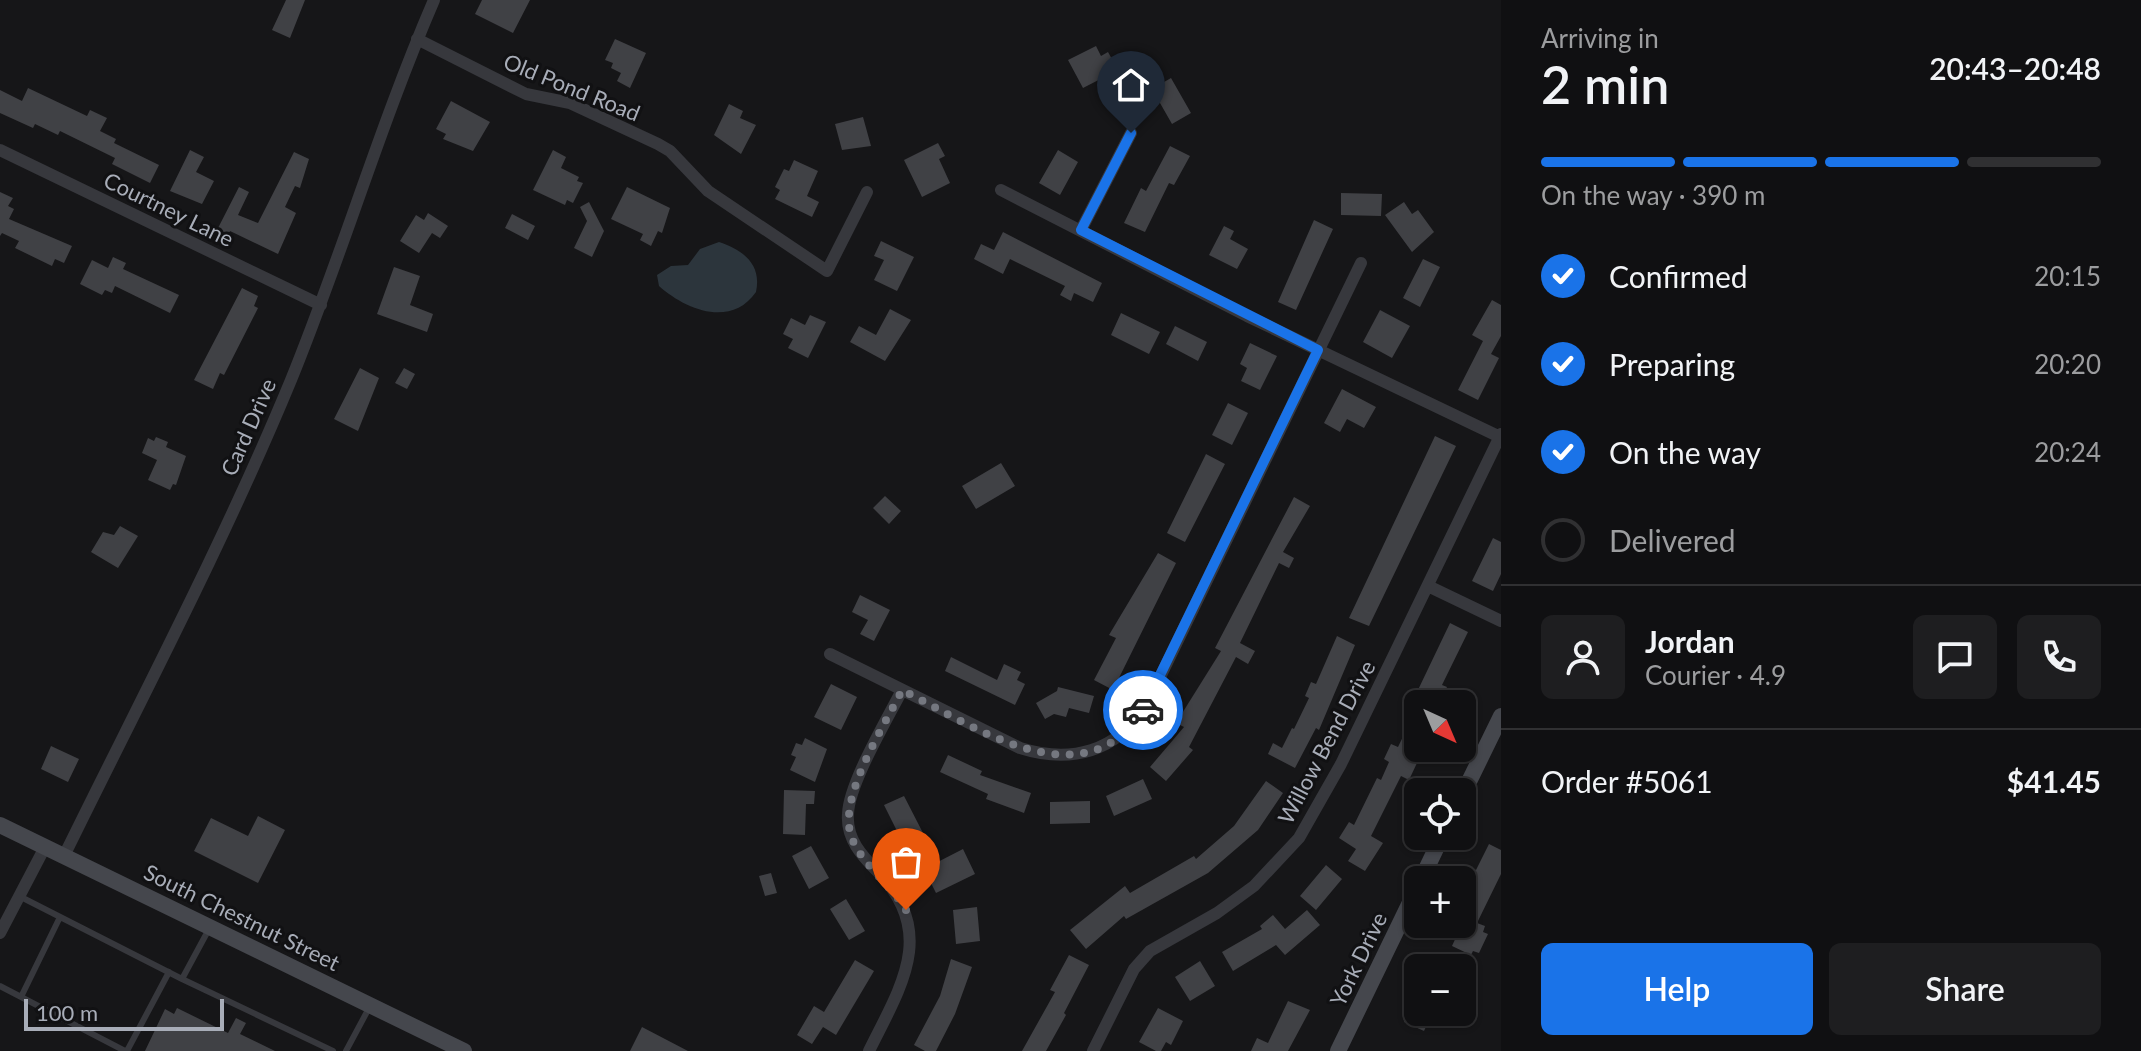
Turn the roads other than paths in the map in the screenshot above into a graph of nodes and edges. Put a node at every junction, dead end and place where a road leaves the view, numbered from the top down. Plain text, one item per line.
1 (434, 0) edge
2 (417, 39) junction
3 (1131, 133) dead end
4 (0, 150) edge
5 (1001, 190) dead end
6 (867, 192) dead end
7 (1081, 230) junction
8 (1361, 263) dead end
9 (321, 305) junction
10 (1318, 350) junction
11 (1500, 436) edge
12 (1428, 586) junction
13 (1501, 621) edge
14 (830, 654) dead end
15 (902, 690) junction
16 (1501, 716) edge
17 (1471, 778) edge
18 (0, 825) edge
19 (45, 847) junction
20 (64, 856) junction
21 (19, 896) junction
22 (1404, 915) edge
23 (60, 917) junction
24 (210, 926) junction
25 (0, 933) edge
26 (169, 972) junction
27 (182, 979) junction
28 (0, 986) edge
29 (21, 997) junction
30 (371, 1005) junction
31 (126, 1051) edge
32 (333, 1051) edge
33 (346, 1051) edge
34 (464, 1051) edge
35 (869, 1051) edge
36 (1093, 1051) edge
37 (1338, 1051) edge

1 - 2 street, Card Drive
2 - 6 street, Old Pond Road
2 - 9 street, Card Drive
3 - 7 street
4 - 9 street, Courtney Lane
5 - 7 street
7 - 10 street
8 - 10 street
9 - 20 street, Card Drive
10 - 11 street
10 - 15 street
11 - 12 street, Willow Bend Drive
12 - 13 street
12 - 36 street, Willow Bend Drive
14 - 15 street
15 - 35 street
16 - 17 main road
18 - 19 main road, South Chestnut Street
19 - 20 main road, South Chestnut Street
19 - 21 street
20 - 24 main road, South Chestnut Street
21 - 23 lane
21 - 25 street
22 - 37 main road, York Drive
23 - 26 lane
23 - 29 lane
24 - 27 lane
24 - 30 main road, South Chestnut Street
26 - 27 lane
26 - 31 lane
27 - 32 lane
28 - 29 lane
29 - 31 lane
30 - 33 lane
30 - 34 main road, South Chestnut Street

